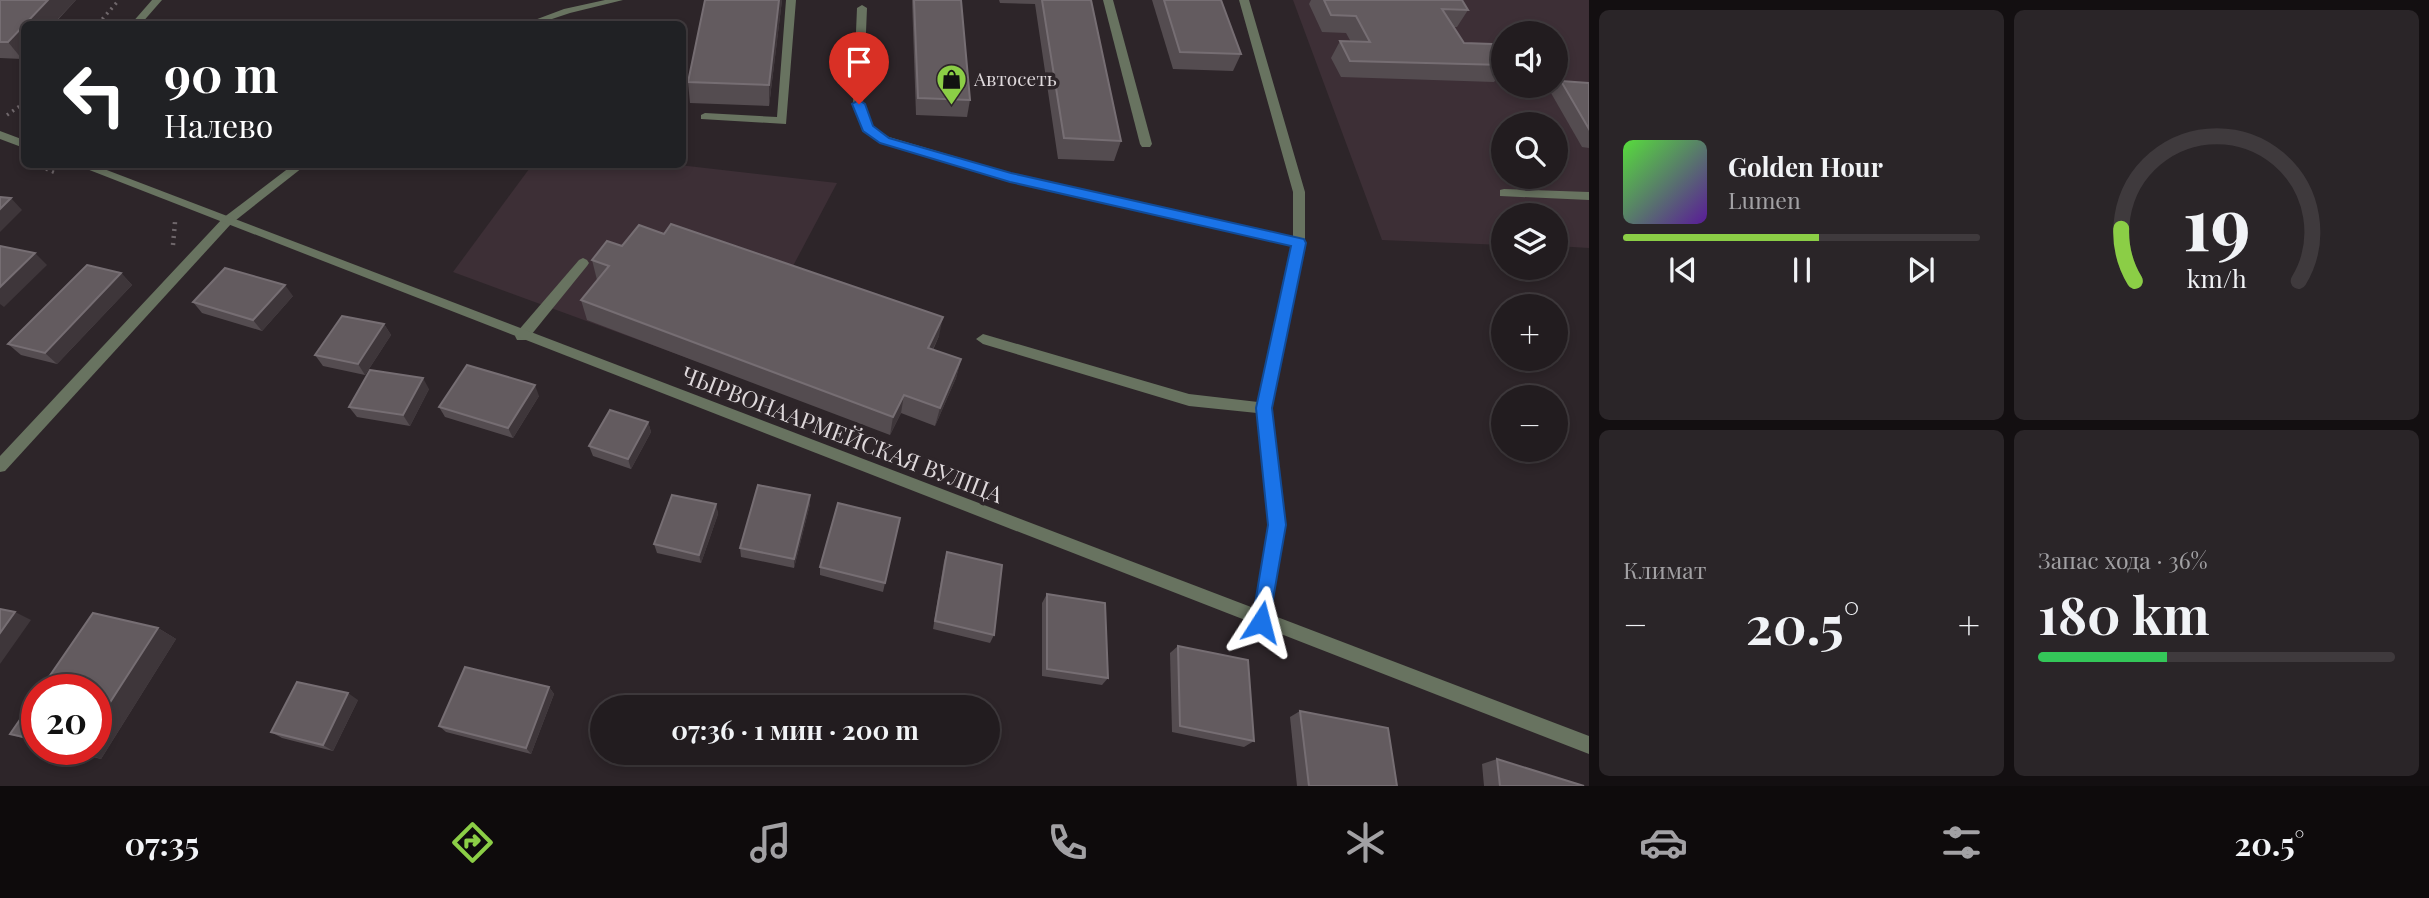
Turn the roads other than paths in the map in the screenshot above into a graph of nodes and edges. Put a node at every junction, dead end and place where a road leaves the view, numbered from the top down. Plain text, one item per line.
1 (157, 0) edge
2 (583, 0) edge
3 (618, 0) edge
4 (791, 0) edge
5 (1108, 0) edge
6 (1244, 0) edge
7 (862, 8) dead end
8 (567, 10) junction
9 (139, 21) edge
10 (537, 21) edge
11 (705, 117) dead end
12 (0, 135) edge
13 (21, 143) edge
14 (1146, 144) dead end
15 (89, 168) edge
16 (297, 168) edge
17 (1504, 193) dead end
18 (1589, 196) edge
19 (227, 221) junction
20 (1299, 243) junction
21 (583, 263) dead end
22 (522, 336) junction
23 (983, 339) dead end
24 (1264, 408) junction
25 (0, 466) edge
26 (1261, 622) junction
27 (1589, 746) edge

1 - 9 street
2 - 8 street
3 - 8 street
4 - 11 street
5 - 14 street
6 - 20 street
7 - 20 street
8 - 10 street
12 - 13 street
15 - 19 street, ЧЫРВОНААРМЕЙСКАЯ ВУЛІЦА
16 - 19 street
17 - 18 street
19 - 22 street, ЧЫРВОНААРМЕЙСКАЯ ВУЛІЦА
19 - 25 street
20 - 24 street
21 - 22 street
22 - 26 street, ЧЫРВОНААРМЕЙСКАЯ ВУЛІЦА
23 - 24 street
24 - 26 street
26 - 27 street, ЧЫРВОНААРМЕЙСКАЯ ВУЛІЦА

